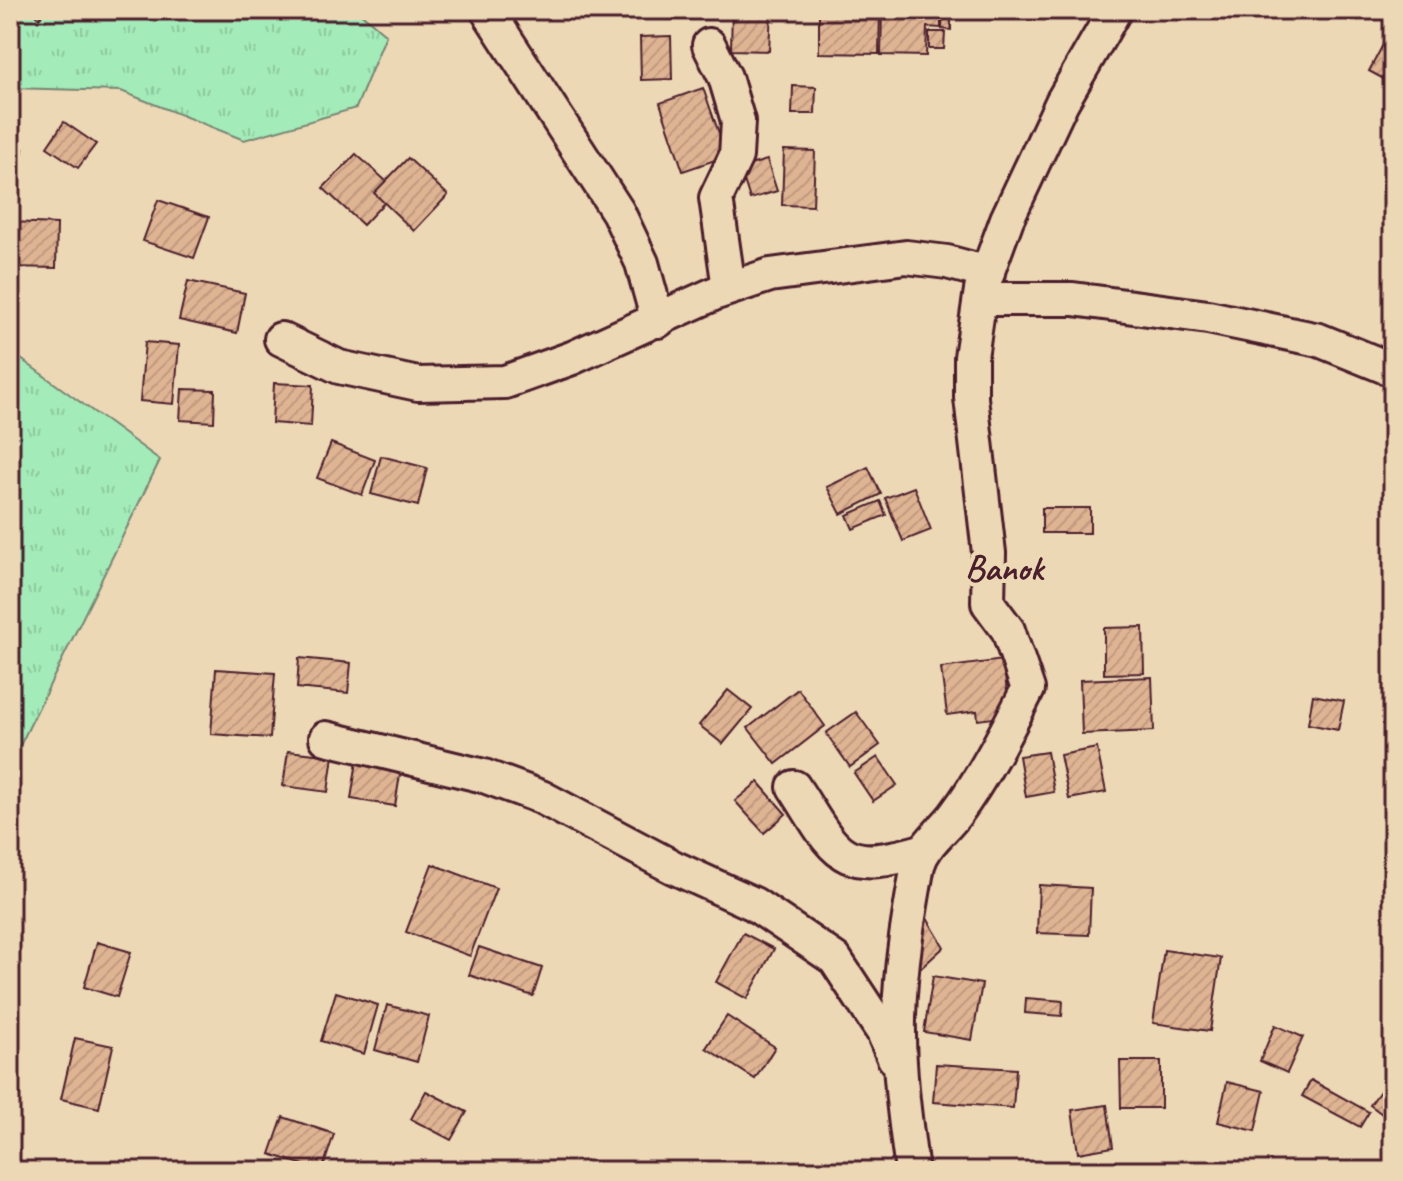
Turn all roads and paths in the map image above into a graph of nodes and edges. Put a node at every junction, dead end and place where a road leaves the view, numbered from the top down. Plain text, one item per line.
1 (487, 10) edge
2 (1115, 10) edge
3 (709, 45) dead end
4 (984, 286) junction
5 (729, 288) junction
6 (658, 321) junction
7 (281, 339) dead end
8 (1393, 370) edge
9 (326, 738) dead end
10 (794, 787) dead end
11 (922, 851) junction
12 (900, 1076) junction
13 (912, 1171) edge

1 - 6 street
2 - 4 street
3 - 5 street
4 - 5 street
4 - 8 street
4 - 11 street
5 - 6 street
6 - 7 street
9 - 12 street
10 - 11 street
11 - 12 street
12 - 13 street

